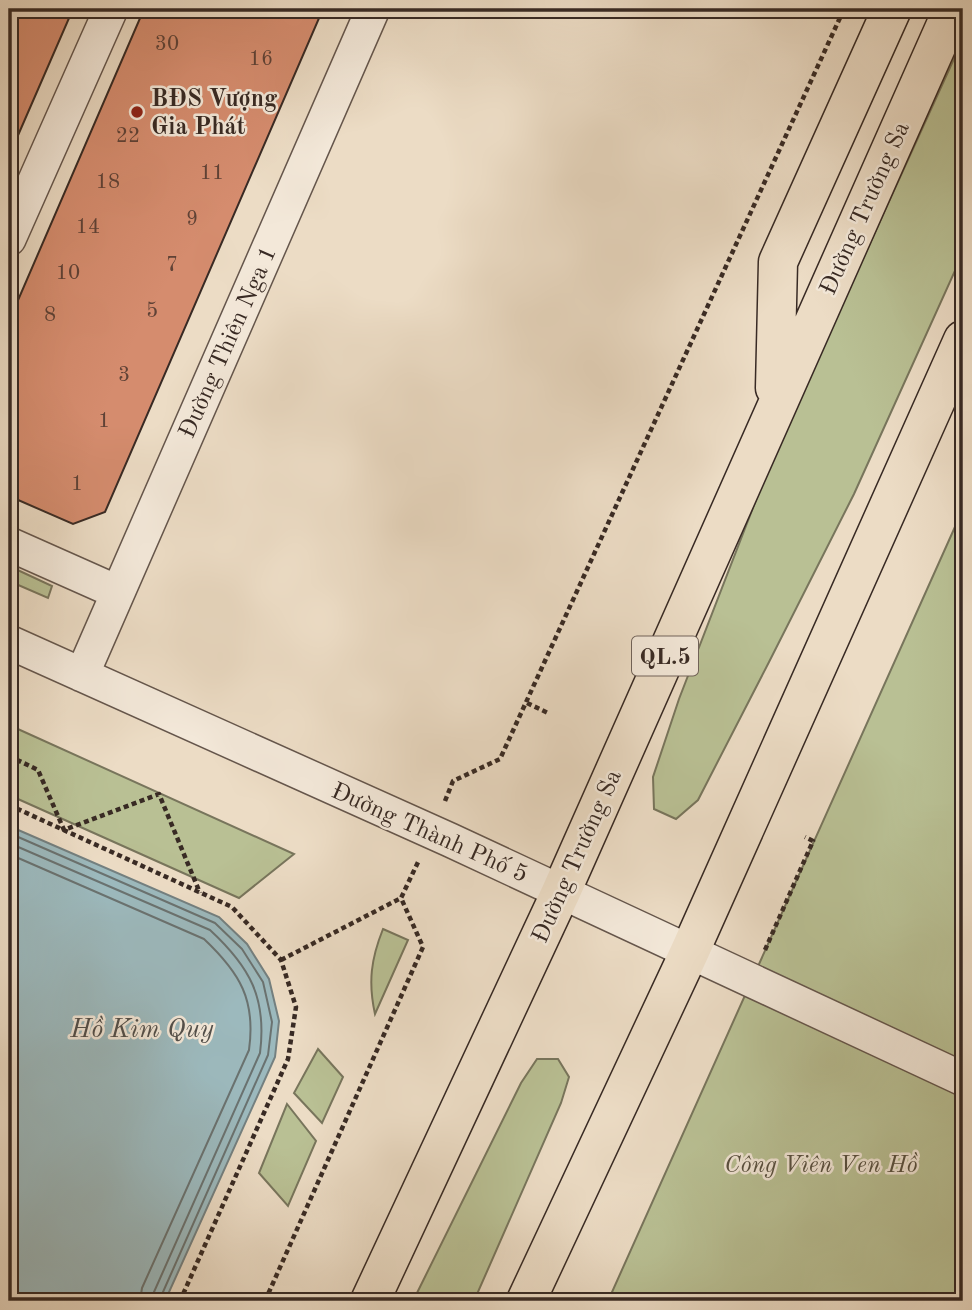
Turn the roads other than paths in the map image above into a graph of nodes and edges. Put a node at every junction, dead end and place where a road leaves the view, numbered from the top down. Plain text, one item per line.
1 (111, 9) edge
2 (373, 9) edge
3 (892, 9) edge
4 (953, 9) edge
5 (9, 239) edge
6 (963, 340) edge
7 (963, 379) edge
8 (775, 407) junction
9 (929, 416) junction
10 (9, 544) edge
11 (117, 592) junction
12 (9, 642) edge
13 (82, 675) junction
14 (561, 892) junction
15 (690, 951) junction
16 (963, 1079) edge
17 (370, 1301) edge
18 (526, 1301) edge

1 - 5 street
2 - 11 street, Đường Thiên Nga 1
3 - 8 highway, Đường Trường Sa / QL.5
4 - 8 highway, Đường Trường Sa / QL.5
6 - 9 highway
7 - 9 highway
8 - 14 highway, Đường Trường Sa / QL.5
9 - 15 highway
10 - 11 street
11 - 13 street, Đường Thiên Nga 1
12 - 13 street, Đường Thành Phố 5
13 - 14 street, Đường Thành Phố 5
14 - 15 street, Đường Thành Phố 5
14 - 17 highway, Đường Trường Sa / QL.5
15 - 16 street, Đường Thành Phố 5
15 - 18 highway

